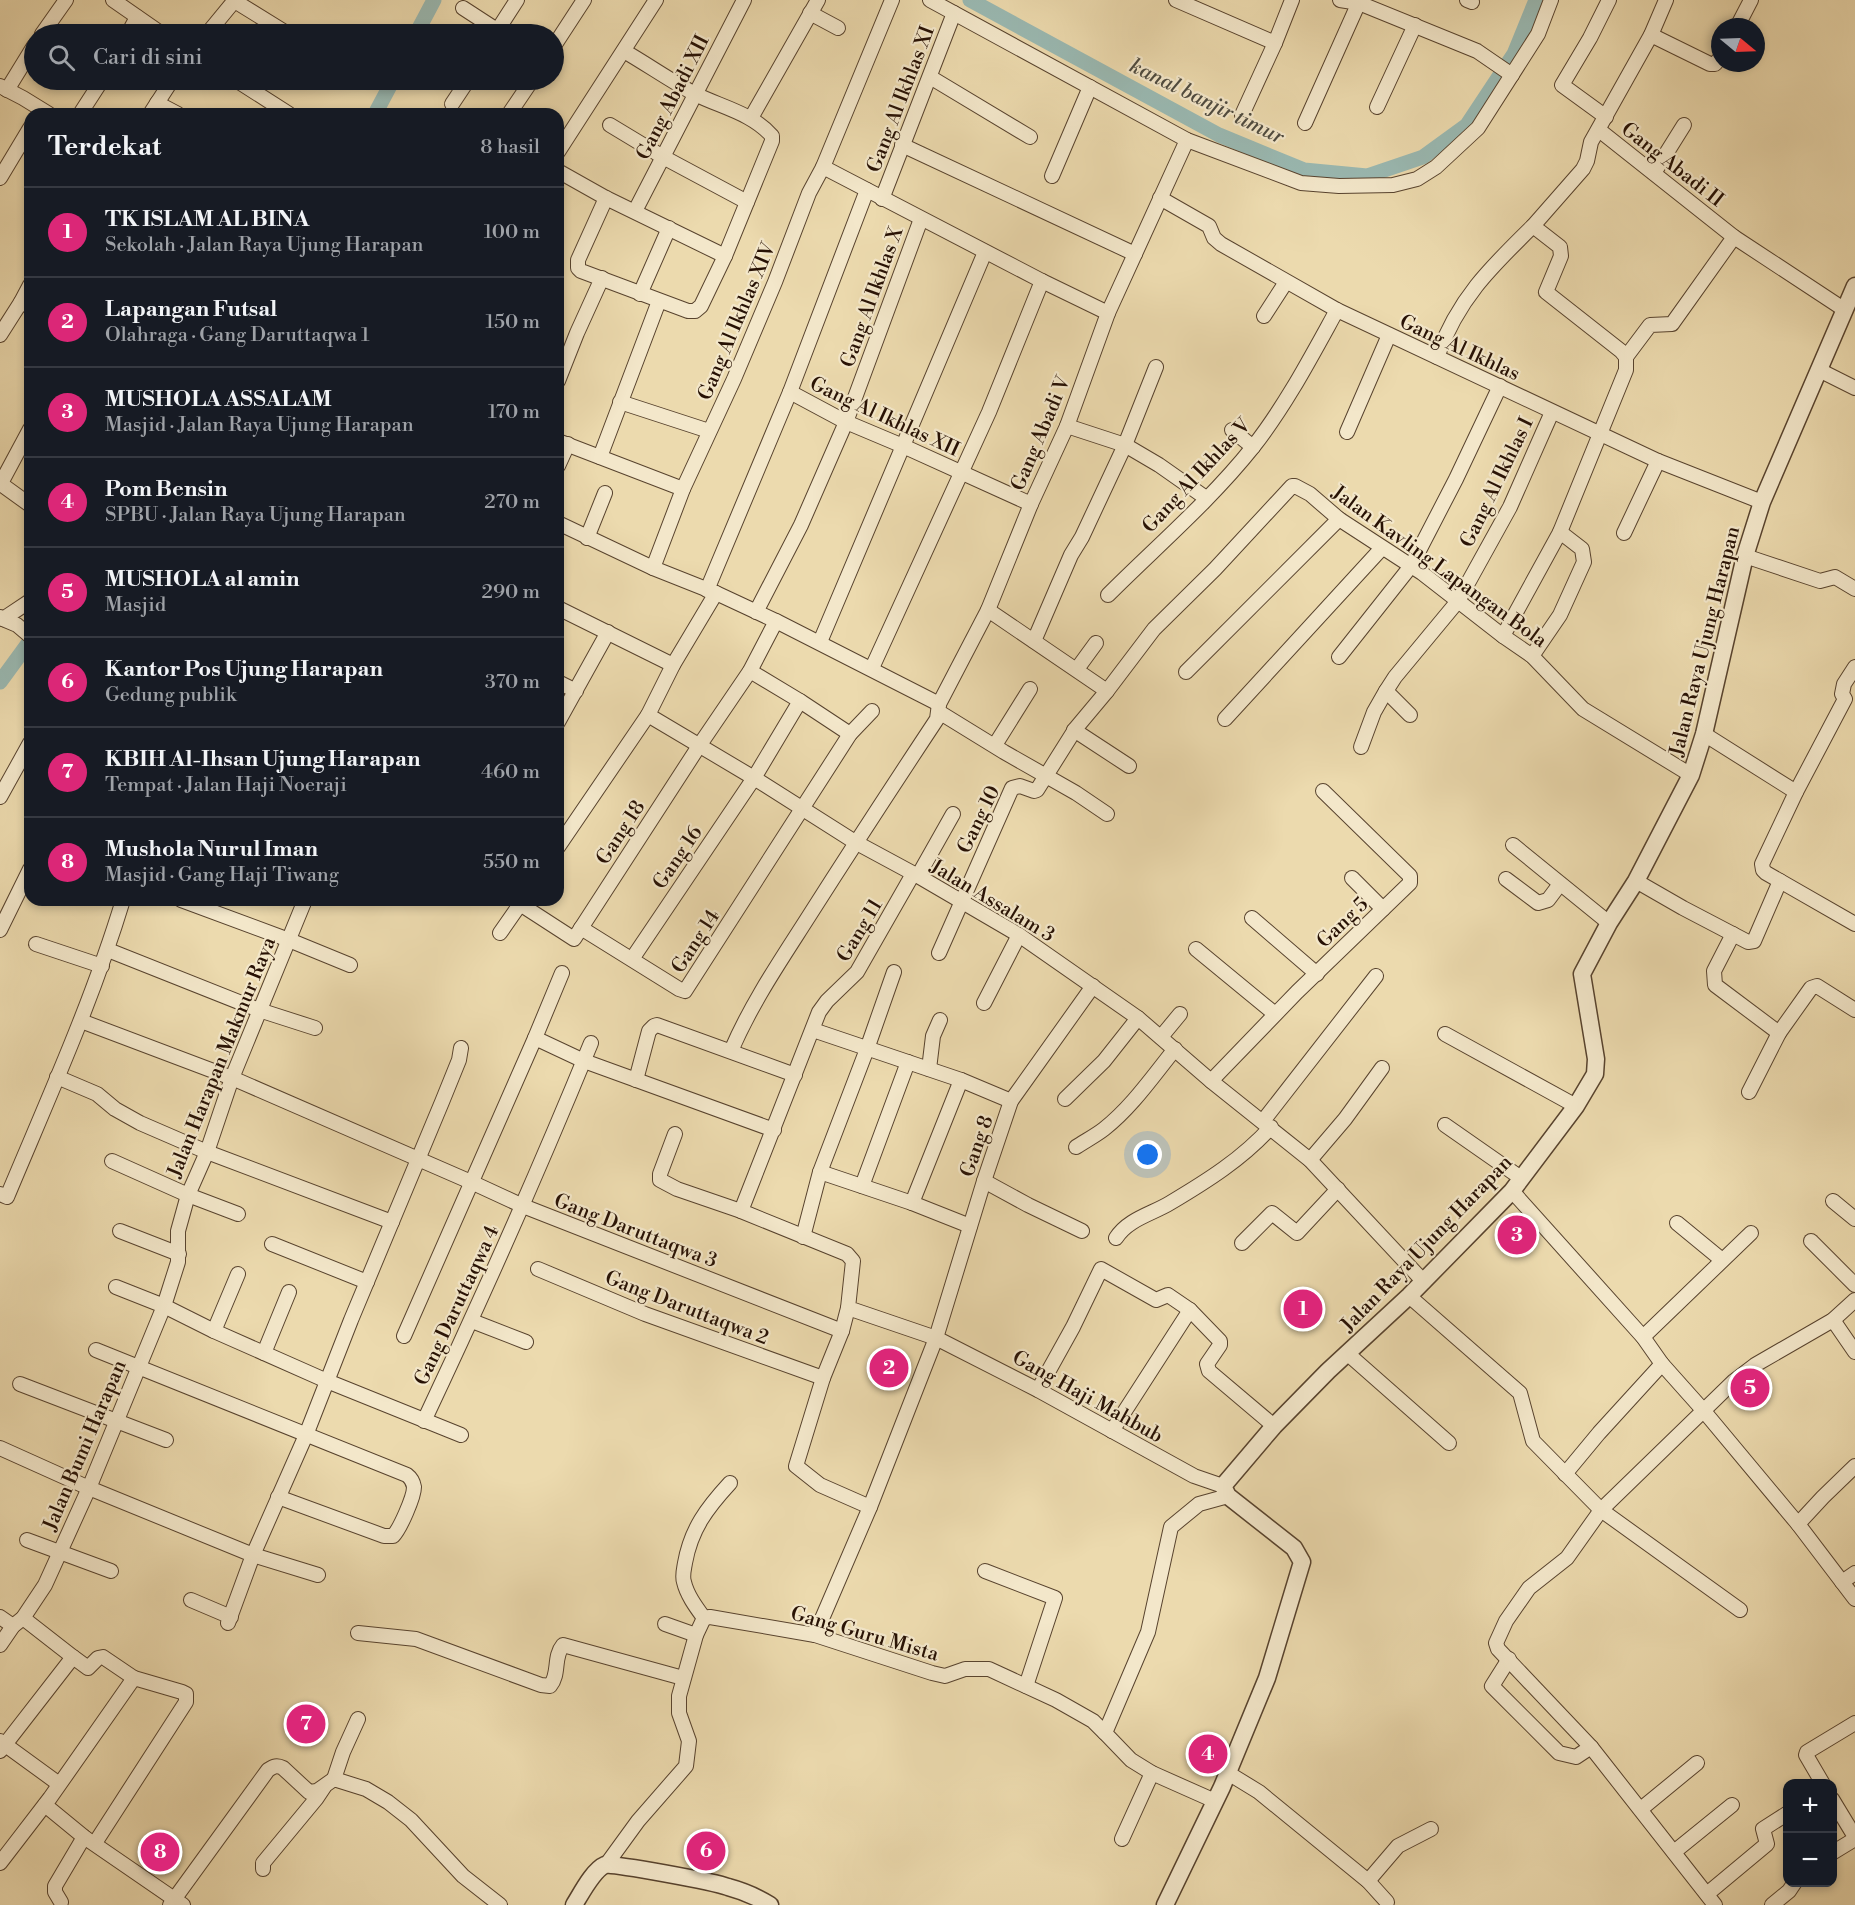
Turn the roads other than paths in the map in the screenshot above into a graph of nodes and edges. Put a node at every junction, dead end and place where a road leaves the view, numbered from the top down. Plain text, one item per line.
1 (66, 0) edge
2 (113, 0) edge
3 (234, 0) edge
4 (517, 0) edge
5 (584, 0) edge
6 (656, 0) edge
7 (744, 0) edge
8 (818, 0) edge
9 (892, 0) edge
10 (930, 0) edge
11 (1176, 0) edge
12 (1292, 0) edge
13 (1340, 0) edge
14 (1551, 0) edge
15 (1609, 0) edge
16 (1666, 0) edge
17 (1751, 0) edge
18 (1359, 1) edge
19 (463, 8) dead end
20 (810, 13) junction
21 (954, 13) junction
22 (137, 17) junction
23 (1742, 18) edge
24 (49, 24) edge
25 (133, 24) edge
26 (147, 24) edge
27 (215, 24) edge
28 (272, 24) edge
29 (485, 24) edge
30 (503, 24) edge
31 (1415, 25) junction
32 (838, 28) dead end
33 (564, 31) edge
34 (1651, 35) junction
35 (1275, 44) junction
36 (624, 51) junction
37 (24, 60) edge
38 (1711, 64) edge
39 (1509, 73) junction
40 (930, 77) junction
41 (1090, 87) junction
42 (3, 88) edge
43 (96, 90) edge
44 (166, 90) edge
45 (252, 90) edge
46 (461, 90) edge
47 (525, 90) edge
48 (695, 94) junction
49 (452, 104) dead end
50 (1377, 107) dead end
51 (37, 108) edge
52 (84, 108) edge
53 (155, 108) edge
54 (280, 108) edge
55 (513, 108) edge
56 (1242, 114) dead end
57 (1606, 117) junction
58 (751, 118) junction
59 (1305, 123) dead end
60 (610, 124) dead end
61 (1684, 125) dead end
62 (1599, 130) junction
63 (1030, 137) dead end
64 (24, 138) edge
65 (1187, 140) junction
66 (564, 143) edge
67 (902, 146) junction
68 (663, 157) junction
69 (823, 167) junction
70 (1654, 173) junction
71 (564, 174) edge
72 (1052, 176) dead end
73 (0, 178) edge
74 (867, 190) junction
75 (606, 198) junction
76 (1160, 198) junction
77 (882, 199) junction
78 (747, 202) junction
79 (635, 211) junction
80 (921, 219) junction
81 (1533, 226) junction
82 (669, 228) junction
83 (1734, 237) junction
84 (985, 252) junction
85 (1135, 254) junction
86 (725, 256) junction
87 (602, 278) junction
88 (1042, 281) junction
89 (1286, 282) junction
90 (1855, 286) edge
91 (640, 294) junction
92 (659, 301) junction
93 (24, 305) edge
94 (1337, 310) junction
95 (1845, 310) junction
96 (1108, 313) junction
97 (1264, 316) dead end
98 (0, 335) edge
99 (1389, 335) junction
100 (1437, 357) junction
101 (1626, 357) junction
102 (564, 366) edge
103 (1156, 367) dead end
104 (1819, 370) junction
105 (1500, 387) junction
106 (1855, 388) edge
107 (790, 392) junction
108 (620, 402) junction
109 (1552, 412) junction
110 (846, 422) junction
111 (1067, 426) junction
112 (1232, 430) dead end
113 (710, 431) junction
114 (1347, 432) dead end
115 (1601, 435) junction
116 (24, 440) edge
117 (564, 443) edge
118 (1125, 445) junction
119 (903, 446) junction
120 (1253, 447) junction
121 (600, 457) junction
122 (1658, 461) junction
123 (962, 474) junction
124 (0, 484) edge
125 (683, 489) junction
126 (605, 493) dead end
127 (1206, 498) junction
128 (24, 502) edge
129 (1762, 502) junction
130 (1030, 504) junction
131 (1339, 519) junction
132 (564, 526) edge
133 (1560, 532) junction
134 (1623, 533) dead end
135 (587, 538) junction
136 (1382, 548) junction
137 (1745, 556) junction
138 (1411, 566) junction
139 (653, 568) junction
140 (1855, 589) edge
141 (712, 591) junction
142 (1108, 595) dead end
143 (1458, 601) junction
144 (24, 605) edge
145 (988, 610) junction
146 (564, 611) edge
147 (756, 612) junction
148 (1, 618) edge
149 (776, 621) junction
150 (24, 631) edge
151 (608, 632) junction
152 (1503, 636) junction
153 (1034, 641) junction
154 (820, 642) junction
155 (1096, 643) dead end
156 (1532, 656) junction
157 (1339, 657) dead end
158 (673, 665) junction
159 (1855, 667) edge
160 (872, 668) junction
161 (1077, 669) junction
162 (750, 671) junction
163 (1186, 672) dead end
164 (564, 685) edge
165 (1030, 689) dead end
166 (576, 691) junction
167 (1107, 691) junction
168 (1386, 691) junction
169 (1850, 700) edge
170 (800, 701) junction
171 (939, 708) junction
172 (872, 711) dead end
173 (564, 712) edge
174 (648, 715) junction
175 (1410, 715) dead end
176 (1225, 719) dead end
177 (1074, 730) junction
178 (850, 734) junction
179 (1704, 735) junction
180 (995, 745) junction
181 (699, 746) junction
182 (1361, 747) dead end
183 (24, 753) edge
184 (1129, 766) dead end
185 (1692, 775) junction
186 (1046, 776) junction
187 (754, 778) junction
188 (1323, 791) dead end
189 (1796, 792) junction
190 (0, 797) edge
191 (802, 810) junction
192 (953, 813) dead end
193 (1107, 814) dead end
194 (564, 839) edge
195 (855, 842) junction
196 (1513, 845) dead end
197 (916, 875) junction
198 (1352, 878) dead end
199 (1506, 879) dead end
200 (24, 881) edge
201 (1636, 881) junction
202 (1780, 881) junction
203 (1560, 884) junction
204 (960, 902) junction
205 (121, 906) edge
206 (197, 906) edge
207 (303, 906) edge
208 (518, 906) edge
209 (528, 906) edge
210 (1383, 909) junction
211 (1252, 918) dead end
212 (1609, 923) junction
213 (1855, 924) edge
214 (0, 928) edge
215 (500, 933) dead end
216 (578, 934) junction
217 (1733, 934) junction
218 (1019, 935) junction
219 (289, 940) junction
220 (36, 944) dead end
221 (108, 950) junction
222 (1196, 950) dead end
223 (939, 953) dead end
224 (632, 959) junction
225 (350, 964) dead end
226 (102, 966) junction
227 (894, 972) dead end
228 (562, 973) dead end
229 (1317, 974) junction
230 (1376, 976) dead end
231 (1093, 986) junction
232 (984, 1003) dead end
233 (259, 1010) junction
234 (1855, 1010) edge
235 (1180, 1014) dead end
236 (1275, 1014) junction
237 (1138, 1018) junction
238 (940, 1020) dead end
239 (81, 1021) junction
240 (315, 1028) dead end
241 (813, 1030) junction
242 (1779, 1033) junction
243 (1445, 1034) dead end
244 (1161, 1037) junction
245 (535, 1038) junction
246 (591, 1042) dead end
247 (461, 1048) dead end
248 (867, 1049) junction
249 (1176, 1049) junction
250 (731, 1051) junction
251 (584, 1061) junction
252 (908, 1062) junction
253 (1382, 1068) dead end
254 (929, 1070) junction
255 (795, 1075) junction
256 (57, 1077) junction
257 (232, 1078) junction
258 (636, 1080) junction
259 (961, 1080) junction
260 (1211, 1081) junction
261 (1749, 1092) dead end
262 (1065, 1099) dead end
263 (1011, 1101) junction
264 (1576, 1106) junction
265 (1267, 1124) junction
266 (1445, 1125) dead end
267 (774, 1130) junction
268 (675, 1134) dead end
269 (1076, 1147) dead end
270 (207, 1152) junction
271 (418, 1160) junction
272 (1310, 1160) junction
273 (112, 1161) dead end
274 (820, 1172) junction
275 (984, 1181) junction
276 (471, 1182) junction
277 (1516, 1185) junction
278 (862, 1186) junction
279 (1338, 1189) junction
280 (0, 1194) edge
281 (188, 1195) junction
282 (1833, 1201) dead end
283 (912, 1203) junction
284 (523, 1206) junction
285 (741, 1212) junction
286 (237, 1214) dead end
287 (1855, 1219) edge
288 (392, 1222) junction
289 (1677, 1223) dead end
290 (970, 1226) junction
291 (120, 1231) dead end
292 (1082, 1231) dead end
293 (1750, 1233) dead end
294 (803, 1237) junction
295 (1116, 1238) dead end
296 (1811, 1241) dead end
297 (1242, 1243) dead end
298 (273, 1244) dead end
299 (179, 1254) junction
300 (1722, 1260) junction
301 (538, 1269) dead end
302 (238, 1274) dead end
303 (367, 1282) junction
304 (1424, 1282) junction
305 (1855, 1285) edge
306 (116, 1287) dead end
307 (289, 1292) dead end
308 (1409, 1296) junction
309 (1855, 1300) edge
310 (164, 1306) junction
311 (848, 1308) junction
312 (1190, 1310) junction
313 (1833, 1320) junction
314 (472, 1321) junction
315 (214, 1331) junction
316 (842, 1331) junction
317 (404, 1335) dead end
318 (1643, 1337) junction
319 (936, 1338) junction
320 (526, 1342) dead end
321 (96, 1350) dead end
322 (1855, 1352) edge
323 (264, 1353) junction
324 (1348, 1354) junction
325 (1662, 1364) junction
326 (139, 1367) junction
327 (823, 1378) junction
328 (327, 1381) junction
329 (20, 1384) dead end
330 (1038, 1390) junction
331 (1703, 1410) junction
332 (424, 1420) junction
333 (116, 1422) junction
334 (1274, 1426) junction
335 (1112, 1431) junction
336 (306, 1435) junction
337 (461, 1435) dead end
338 (166, 1440) dead end
339 (1449, 1443) dead end
340 (0, 1448) edge
341 (1855, 1466) edge
342 (1565, 1474) junction
343 (730, 1483) dead end
344 (88, 1488) junction
345 (1225, 1491) junction
346 (278, 1497) junction
347 (870, 1507) junction
348 (1601, 1510) junction
349 (1798, 1524) junction
350 (27, 1540) dead end
351 (60, 1553) junction
352 (253, 1555) junction
353 (111, 1571) dead end
354 (985, 1571) dead end
355 (1855, 1573) edge
356 (318, 1575) dead end
357 (1842, 1582) junction
358 (1855, 1599) edge
359 (191, 1600) dead end
360 (1740, 1610) dead end
361 (0, 1617) edge
362 (704, 1618) junction
363 (18, 1622) junction
364 (665, 1624) dead end
365 (358, 1633) dead end
366 (696, 1635) junction
367 (815, 1635) junction
368 (0, 1645) edge
369 (73, 1657) junction
370 (1509, 1659) junction
371 (134, 1678) junction
372 (683, 1678) junction
373 (1026, 1686) junction
374 (358, 1719) dead end
375 (1855, 1723) edge
376 (1106, 1733) junction
377 (2, 1746) edge
378 (1592, 1747) junction
379 (1696, 1763) dead end
380 (1152, 1773) junction
381 (1228, 1773) junction
382 (1820, 1779) edge
383 (331, 1781) junction
384 (59, 1784) junction
385 (1215, 1801) junction
386 (45, 1805) junction
387 (1732, 1805) dead end
388 (1837, 1806) edge
389 (1855, 1807) edge
390 (1641, 1809) junction
391 (1783, 1816) edge
392 (1843, 1816) junction
393 (1431, 1829) dead end
394 (1855, 1838) edge
395 (1122, 1839) dead end
396 (89, 1840) junction
397 (1837, 1850) edge
398 (1674, 1852) junction
399 (0, 1863) edge
400 (606, 1865) junction
401 (263, 1869) dead end
402 (1368, 1881) junction
403 (1792, 1887) edge
404 (1711, 1899) edge
405 (61, 1902) dead end
406 (1387, 1902) dead end
407 (176, 1903) edge
408 (500, 1905) edge
409 (574, 1905) edge
410 (770, 1905) edge
411 (1165, 1905) edge
412 (1772, 1905) edge

1 - 24 street
2 - 22 street
3 - 27 street
3 - 28 street
4 - 30 street
5 - 33 street
6 - 36 street
7 - 48 street, Gang Abadi XII
8 - 20 street
9 - 69 street, Gang Al Ikhlas XIV
10 - 21 street
11 - 35 street
12 - 35 street
13 - 18 street
14 - 39 street
15 - 57 street
16 - 34 street, Gang Abadi II
17 - 23 street
18 - 31 street
18 - 59 street
19 - 29 street
20 - 32 street
20 - 58 street
21 - 40 street, Gang Al Ikhlas XI
21 - 41 street
22 - 25 street
22 - 26 street
31 - 39 street
31 - 50 street
34 - 38 street
34 - 57 street, Gang Abadi II
35 - 56 street
36 - 48 street
36 - 66 street
37 - 42 street
39 - 65 street
40 - 63 street
40 - 67 street, Gang Al Ikhlas XI
41 - 65 street
41 - 72 street
42 - 51 street
43 - 52 street
44 - 53 street
45 - 54 street
46 - 49 street
47 - 55 street
48 - 58 street
48 - 68 street, Gang Abadi XII
57 - 62 street, Gang Abadi II
58 - 78 street
60 - 68 street
61 - 70 street
62 - 70 street, Gang Abadi II
62 - 81 street
64 - 73 street
65 - 76 street, Gang Abadi V
67 - 77 street, Gang Al Ikhlas XI
67 - 85 street
68 - 78 street
68 - 79 street, Gang Abadi XII
69 - 74 street
69 - 113 street, Gang Al Ikhlas XIV
70 - 83 street, Gang Abadi II
71 - 75 street
74 - 77 street
74 - 107 street, Gang Al Ikhlas XII
75 - 79 street
75 - 87 street
76 - 85 street, Gang Abadi V
76 - 89 street, Gang Al Ikhlas
77 - 80 street
78 - 86 street
79 - 82 street
80 - 84 street
80 - 110 street, Gang Al Ikhlas X
81 - 100 street
81 - 101 street
82 - 86 street
82 - 91 street
83 - 95 street, Gang Abadi II
83 - 101 street
84 - 88 street
84 - 119 street
85 - 96 street, Gang Abadi V
86 - 92 street
87 - 91 street
87 - 102 street
88 - 96 street
88 - 123 street
89 - 94 street, Gang Al Ikhlas
89 - 97 street
90 - 95 street, Jalan Raya Ujung Harapan
91 - 92 street
92 - 108 street
93 - 98 street
94 - 99 street, Gang Al Ikhlas
94 - 120 street, Gang Al Ikhlas V
95 - 104 street, Jalan Raya Ujung Harapan
96 - 111 street, Gang Abadi V
99 - 100 street, Gang Al Ikhlas
99 - 114 street
100 - 105 street, Gang Al Ikhlas
101 - 115 street
103 - 118 street
104 - 106 street
104 - 129 street, Jalan Raya Ujung Harapan
105 - 109 street, Gang Al Ikhlas
105 - 138 street
107 - 110 street, Gang Al Ikhlas XII
107 - 141 street
108 - 113 street
108 - 121 street
109 - 115 street, Gang Al Ikhlas
109 - 143 street, Gang Al Ikhlas I
110 - 119 street, Gang Al Ikhlas XII
110 - 147 street, Gang Al Ikhlas X
111 - 118 street
111 - 130 street, Gang Abadi V
112 - 120 street
113 - 125 street, Gang Al Ikhlas XIV
115 - 122 street, Gang Al Ikhlas
115 - 133 street
116 - 124 street
117 - 121 street
118 - 127 street
118 - 153 street
119 - 123 street, Gang Al Ikhlas XII
119 - 154 street
120 - 127 street, Gang Al Ikhlas V
121 - 125 street
122 - 129 street, Gang Al Ikhlas
122 - 134 street
123 - 130 street, Gang Al Ikhlas XII
123 - 160 street
124 - 128 street
125 - 139 street, Gang Al Ikhlas XIV
126 - 135 street
127 - 142 street, Gang Al Ikhlas V
129 - 137 street, Jalan Raya Ujung Harapan
130 - 145 street, Gang Abadi V
131 - 136 street, Jalan Kavling Lapangan Bola
131 - 163 street
131 - 167 street, Jalan Kavling Lapangan Bola
132 - 135 street
133 - 152 street
133 - 156 street
135 - 139 street
136 - 138 street, Jalan Kavling Lapangan Bola
136 - 176 street
137 - 140 street
137 - 179 street, Jalan Raya Ujung Harapan
138 - 143 street, Jalan Kavling Lapangan Bola
138 - 157 street
139 - 141 street
141 - 147 street
141 - 158 street
143 - 152 street, Jalan Kavling Lapangan Bola
143 - 168 street, Gang Al Ikhlas I
144 - 148 street
145 - 153 street
145 - 171 street, Gang Abadi V
146 - 151 street
147 - 149 street
148 - 150 street
149 - 154 street
149 - 162 street, Gang 18
151 - 158 street
151 - 166 street
152 - 156 street, Jalan Kavling Lapangan Bola
153 - 161 street
154 - 160 street
155 - 161 street
156 - 185 street, Jalan Kavling Lapangan Bola
158 - 174 street
159 - 169 street
160 - 171 street
161 - 167 street
162 - 170 street
162 - 181 street, Gang 18
164 - 166 street
165 - 180 street
166 - 173 street
167 - 177 street
168 - 175 street
168 - 182 street, Gang Al Ikhlas I
169 - 189 street
170 - 178 street
170 - 187 street, Gang 16
171 - 180 street
171 - 195 street, Gang Abadi V
172 - 178 street
174 - 181 street, Jalan Assalam 3
174 - 194 street
177 - 184 street
177 - 186 street
178 - 191 street
179 - 185 street, Jalan Raya Ujung Harapan
179 - 189 street
180 - 186 street
181 - 187 street, Jalan Assalam 3
181 - 216 street, Gang 18
183 - 190 street
185 - 201 street, Jalan Raya Ujung Harapan
186 - 193 street
186 - 204 street, Gang 10
187 - 191 street, Jalan Assalam 3
187 - 224 street, Gang 16
188 - 210 street, Gang 5
189 - 202 street
191 - 195 street, Jalan Assalam 3
191 - 224 street, Gang 14
192 - 197 street, Gang 11
195 - 197 street, Jalan Assalam 3
195 - 250 street, Gang Abadi V
196 - 203 street
197 - 204 street, Jalan Assalam 3
197 - 241 street, Gang 11
198 - 210 street
199 - 203 street
200 - 214 street
201 - 212 street, Jalan Raya Ujung Harapan
201 - 217 street
202 - 213 street
202 - 217 street
203 - 212 street
204 - 218 street, Jalan Assalam 3
204 - 223 street
205 - 221 street
206 - 219 street
207 - 219 street, Jalan Harapan Makmur Raya
208 - 215 street
209 - 216 street, Gang 14
210 - 229 street, Gang 5
211 - 229 street
212 - 264 street, Jalan Raya Ujung Harapan
216 - 224 street, Gang 14
217 - 242 street
218 - 231 street, Jalan Assalam 3
218 - 232 street
219 - 225 street
219 - 233 street, Jalan Harapan Makmur Raya
220 - 226 street
221 - 226 street
221 - 233 street
222 - 236 street
226 - 239 street
227 - 248 street
228 - 245 street
229 - 236 street, Gang 5
230 - 265 street
231 - 237 street, Jalan Assalam 3
231 - 263 street, Gang 8
233 - 240 street
233 - 257 street, Jalan Harapan Makmur Raya
234 - 242 street
235 - 244 street
236 - 260 street, Gang 5
237 - 244 street, Jalan Assalam 3
237 - 262 street
238 - 254 street
239 - 256 street
239 - 257 street, Gang Daruttaqwa 3
241 - 248 street
241 - 255 street, Gang 11
242 - 261 street
243 - 264 street
244 - 249 street, Jalan Assalam 3
245 - 251 street
245 - 276 street
246 - 251 street, Gang Daruttaqwa 4
247 - 271 street
248 - 252 street
248 - 274 street
249 - 260 street, Jalan Assalam 3
249 - 269 street
250 - 255 street
250 - 258 street
251 - 258 street
251 - 284 street, Gang Daruttaqwa 4
252 - 254 street
252 - 278 street
253 - 272 street
254 - 259 street
255 - 267 street, Gang 11
256 - 270 street
256 - 280 street
257 - 270 street, Jalan Harapan Makmur Raya
257 - 271 street, Gang Daruttaqwa 3
258 - 267 street
259 - 263 street
259 - 283 street
260 - 265 street, Jalan Assalam 3
263 - 275 street, Gang 8
264 - 277 street, Jalan Raya Ujung Harapan
265 - 272 street, Jalan Assalam 3
265 - 295 street
266 - 277 street
267 - 285 street, Gang 11
268 - 285 street
270 - 281 street, Jalan Harapan Makmur Raya
270 - 288 street
271 - 276 street, Gang Daruttaqwa 3
271 - 288 street
272 - 279 street, Jalan Assalam 3
273 - 281 street
274 - 278 street
274 - 294 street
275 - 290 street, Gang 8
275 - 292 street
276 - 284 street, Gang Daruttaqwa 3
276 - 317 street
277 - 304 street, Jalan Raya Ujung Harapan
277 - 318 street
278 - 283 street
279 - 297 street
279 - 304 street, Jalan Assalam 3
281 - 286 street
281 - 299 street, Jalan Bumi Harapan
282 - 287 street
283 - 290 street
284 - 314 street, Gang Daruttaqwa 4
284 - 316 street, Gang Daruttaqwa 3
285 - 294 street
288 - 303 street
289 - 300 street
290 - 319 street, Gang 8
291 - 299 street
293 - 300 street
294 - 311 street
296 - 305 street
298 - 303 street
299 - 310 street, Jalan Bumi Harapan
300 - 318 street
301 - 327 street, Gang Daruttaqwa 2
302 - 315 street
303 - 328 street
304 - 308 street, Jalan Raya Ujung Harapan
306 - 310 street
307 - 323 street
308 - 324 street, Jalan Raya Ujung Harapan
308 - 342 street
309 - 313 street
310 - 315 street
310 - 326 street, Jalan Bumi Harapan
311 - 316 street
311 - 319 street, Gang Haji Mahbub
312 - 330 street
312 - 334 street
312 - 335 street
313 - 322 street
313 - 331 street
314 - 320 street
314 - 332 street, Gang Daruttaqwa 4
315 - 323 street
316 - 327 street
318 - 325 street
319 - 330 street, Gang Haji Mahbub
319 - 347 street, Gang 8
321 - 326 street
323 - 328 street
324 - 334 street, Jalan Raya Ujung Harapan
324 - 339 street
325 - 331 street
325 - 342 street
326 - 333 street, Jalan Bumi Harapan
326 - 336 street
327 - 347 street
328 - 332 street
328 - 336 street
329 - 333 street
330 - 335 street, Gang Haji Mahbub
331 - 348 street
331 - 349 street
332 - 337 street
333 - 338 street
333 - 344 street, Jalan Bumi Harapan
334 - 345 street, Jalan Raya Ujung Harapan
335 - 345 street, Gang Haji Mahbub
336 - 346 street
336 - 346 street
340 - 344 street
341 - 349 street
342 - 348 street
343 - 362 street
344 - 351 street, Jalan Bumi Harapan
344 - 352 street
345 - 376 street
345 - 381 street
346 - 352 street
347 - 367 street, Gang 8
348 - 360 street
348 - 370 street
349 - 357 street
350 - 351 street
351 - 353 street
351 - 363 street, Jalan Bumi Harapan
352 - 356 street
352 - 359 street
354 - 373 street
355 - 357 street
357 - 358 street
361 - 363 street
362 - 366 street
362 - 367 street, Gang Guru Mista
363 - 368 street, Jalan Bumi Harapan
363 - 369 street
364 - 366 street
365 - 372 street
366 - 372 street
367 - 373 street, Gang Guru Mista
369 - 371 street
369 - 377 street
370 - 378 street
370 - 378 street
371 - 384 street
371 - 396 street
372 - 400 street
373 - 376 street, Gang Guru Mista
374 - 383 street
375 - 382 street
376 - 380 street, Gang Guru Mista
377 - 384 street
378 - 390 street
379 - 390 street
380 - 385 street, Gang Guru Mista
380 - 395 street
381 - 385 street
381 - 402 street
383 - 401 street
383 - 407 street
383 - 408 street
384 - 386 street
385 - 411 street
386 - 396 street
386 - 399 street
387 - 398 street
388 - 392 street
389 - 392 street
390 - 398 street
391 - 404 street
392 - 394 street
393 - 402 street
394 - 397 street
396 - 405 street
396 - 407 street
398 - 404 street
400 - 409 street
400 - 410 street
402 - 406 street
403 - 412 street

